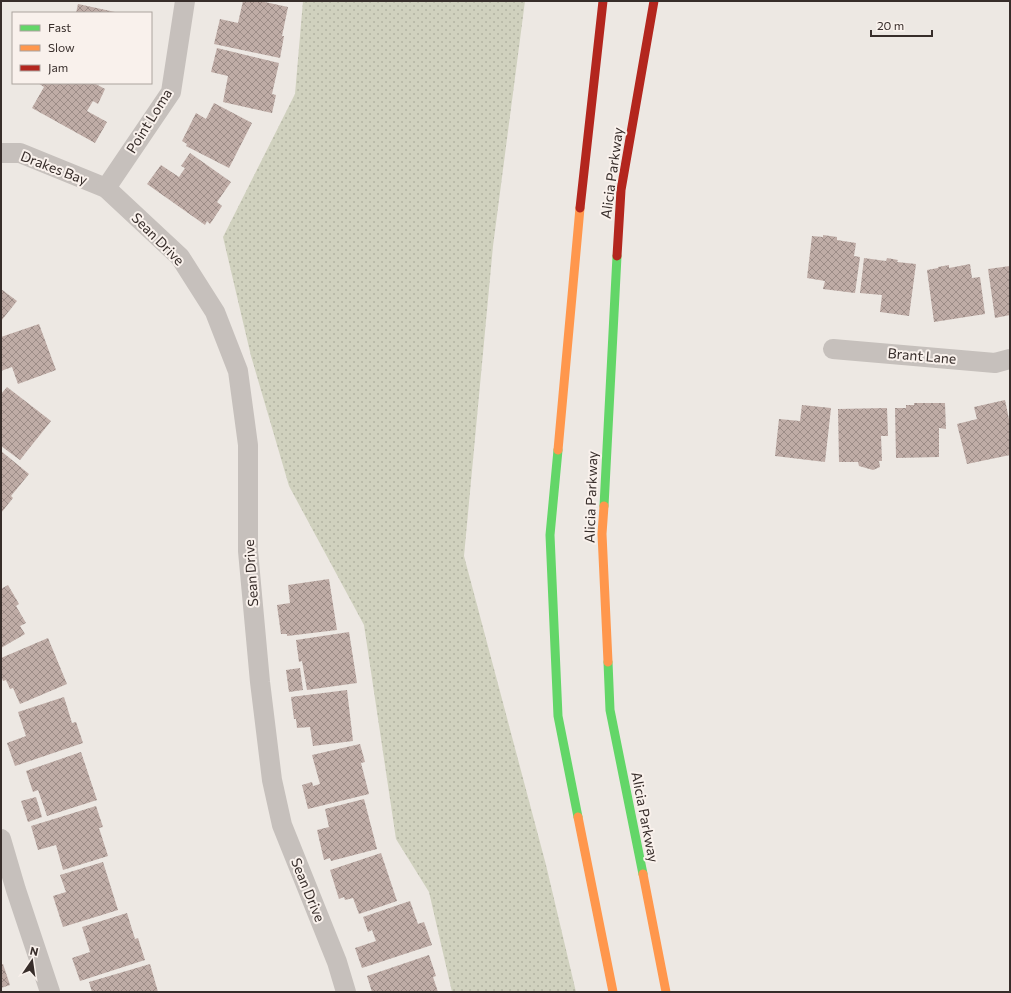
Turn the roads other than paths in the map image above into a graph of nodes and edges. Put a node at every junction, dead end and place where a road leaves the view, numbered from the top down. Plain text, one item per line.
1 (184, 1) edge
2 (603, 1) edge
3 (654, 1) edge
4 (1, 152) edge
5 (106, 188) junction
6 (834, 348) dead end
7 (1010, 359) edge
8 (1, 839) edge
9 (50, 992) edge
10 (346, 992) edge
11 (613, 992) edge
12 (666, 992) edge

1 - 5 street, Point Loma
2 - 11 main road, Alicia Parkway
3 - 12 main road, Alicia Parkway
4 - 5 street, Drakes Bay
5 - 10 street, Sean Drive
6 - 7 street, Brant Lane
8 - 9 street

